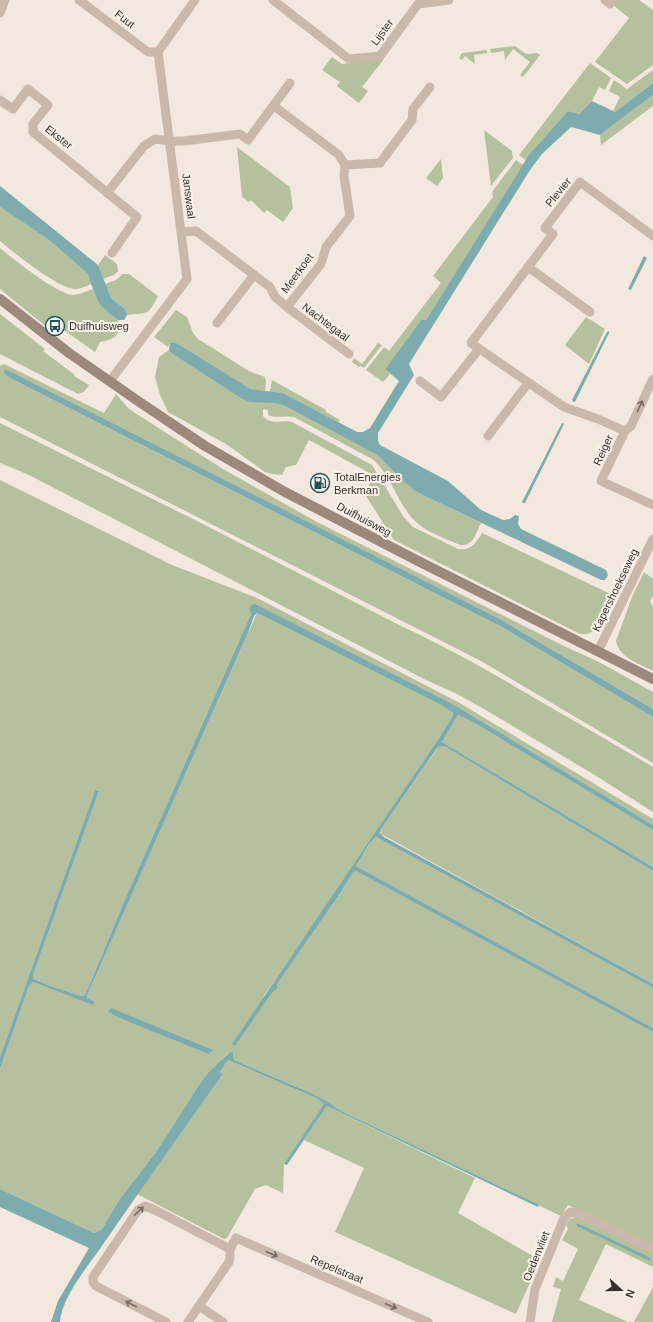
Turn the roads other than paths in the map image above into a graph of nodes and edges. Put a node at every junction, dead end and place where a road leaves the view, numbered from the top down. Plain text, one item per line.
1 (5, 0) edge
2 (79, 0) edge
3 (196, 0) edge
4 (273, 0) edge
5 (449, 0) edge
6 (605, 0) edge
7 (613, 0) edge
8 (0, 13) edge
9 (158, 52) junction
10 (290, 83) dead end
11 (430, 87) dead end
12 (0, 100) edge
13 (274, 106) junction
14 (170, 141) junction
15 (345, 165) junction
16 (107, 193) junction
17 (182, 232) junction
18 (653, 236) edge
19 (112, 253) dead end
20 (528, 266) junction
21 (254, 275) junction
22 (0, 299) edge
23 (287, 307) junction
24 (590, 312) dead end
25 (217, 323) dead end
26 (479, 349) junction
27 (349, 354) dead end
28 (653, 379) edge
29 (110, 381) junction
30 (420, 381) dead end
31 (528, 383) junction
32 (625, 431) junction
33 (488, 436) dead end
34 (653, 505) edge
35 (653, 539) edge
36 (598, 651) junction
37 (653, 679) edge
38 (230, 1249) junction
39 (653, 1249) edge
40 (199, 1306) junction
41 (166, 1322) edge
42 (188, 1322) edge
43 (223, 1322) edge
44 (428, 1322) edge
45 (530, 1322) edge

1 - 8 street
2 - 9 street, Fuut
3 - 9 street
4 - 5 street, Lijster
6 - 7 street
9 - 14 street, Janswaal
10 - 13 street
11 - 15 street
12 - 16 street, Ekster
13 - 14 street
13 - 15 street
14 - 16 street
14 - 17 street, Janswaal
15 - 23 street, Meerkoet
16 - 19 street, Ekster
17 - 21 street, Nachtegaal
17 - 29 street, Janswaal
18 - 20 street, Plevier
20 - 24 street
20 - 26 street, Plevier
21 - 23 street, Nachtegaal
21 - 25 street
22 - 29 main road, Duifhuisweg
23 - 27 street, Nachtegaal
26 - 30 street
26 - 31 street
32 -> 28 street, Reiger
29 - 36 main road, Duifhuisweg
31 - 32 street
31 - 33 street
32 - 34 street, Reiger
35 - 36 street, Kapershoekseweg
36 - 37 main road, Duifhuisweg
38 - 40 street
41 -> 38 street
38 -> 44 street, Repelstraat
39 - 45 street, Oedenvliet
40 - 42 street
40 - 43 street

